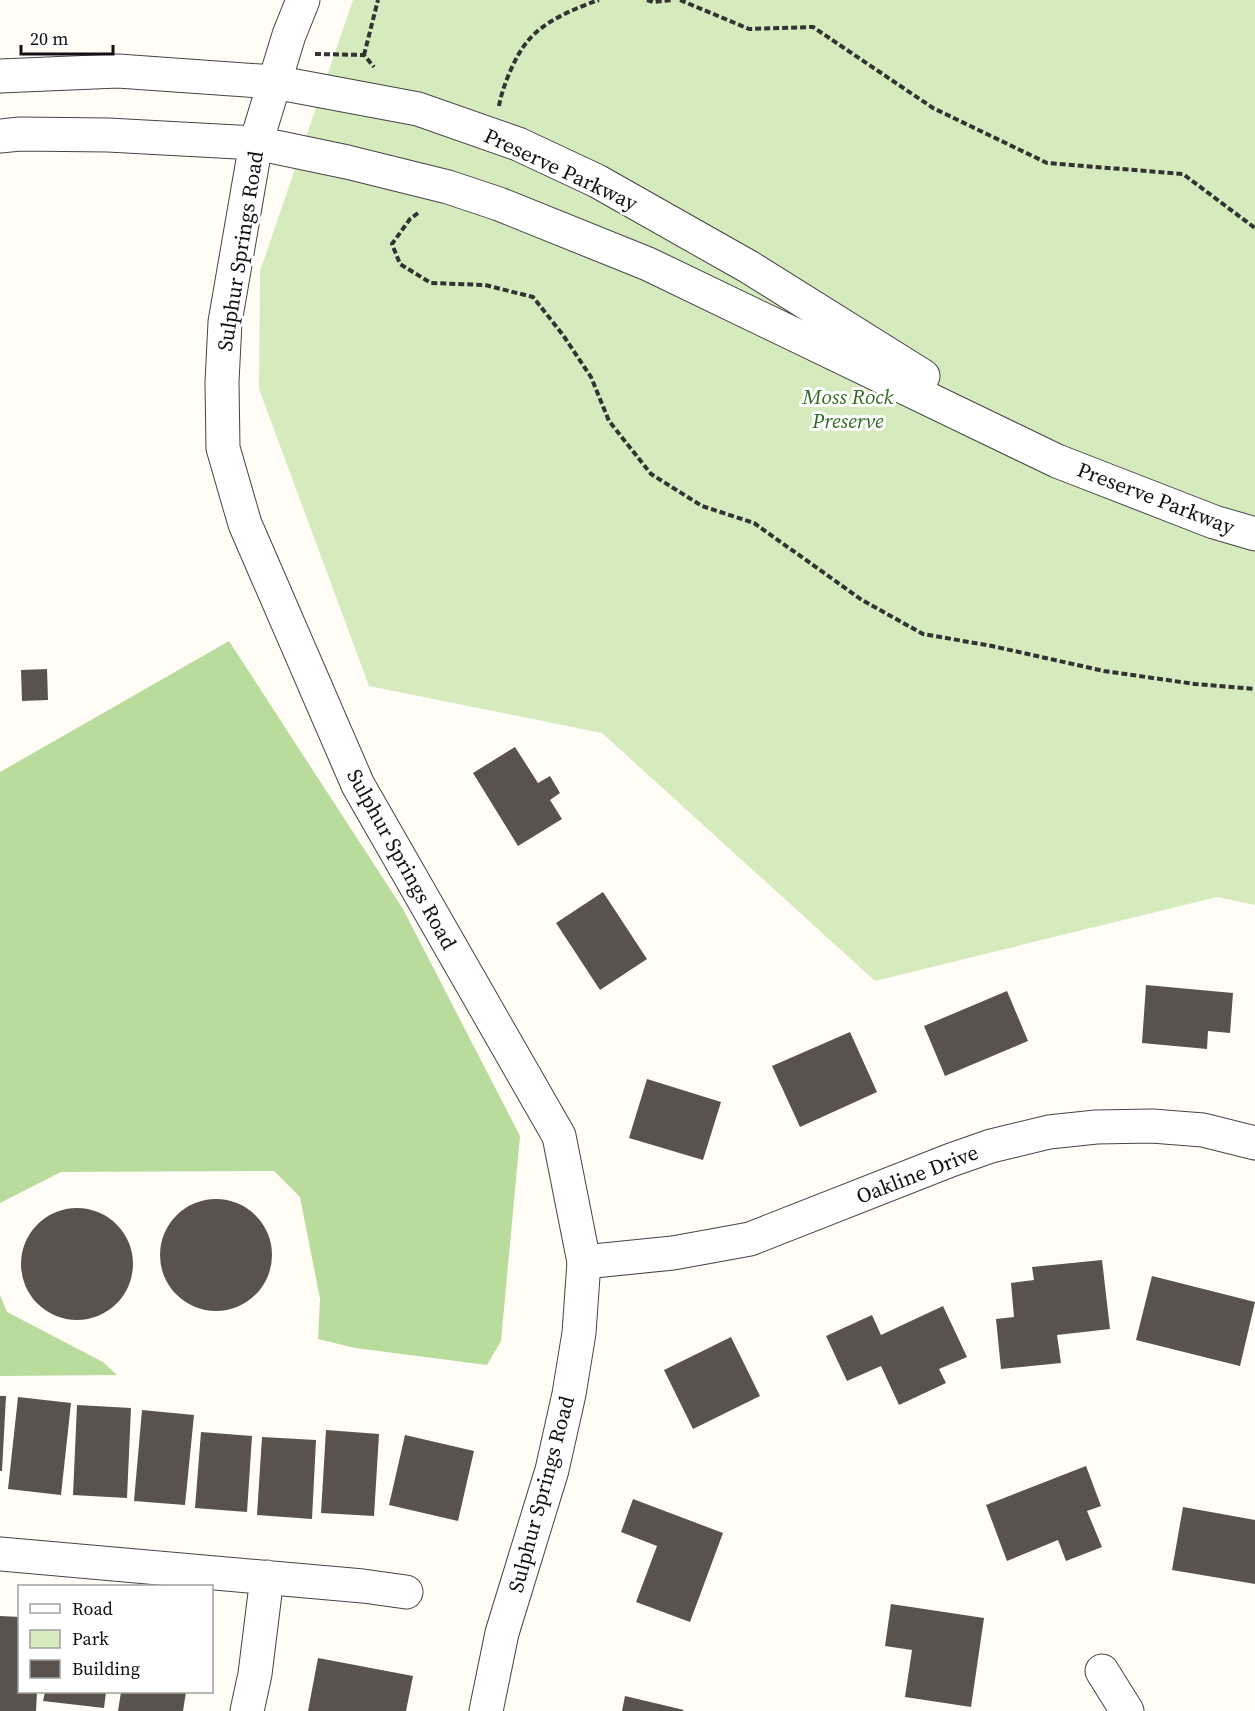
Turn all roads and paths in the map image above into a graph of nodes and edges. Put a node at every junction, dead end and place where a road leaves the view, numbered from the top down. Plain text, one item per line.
1 (303, 0) edge
2 (378, 0) edge
3 (599, 0) edge
4 (647, 0) edge
5 (672, 0) edge
6 (680, 0) edge
7 (364, 55) dead end
8 (0, 76) edge
9 (274, 82) junction
10 (491, 135) junction
11 (0, 136) edge
12 (256, 143) junction
13 (448, 187) junction
14 (1255, 228) edge
15 (1057, 461) junction
16 (1255, 534) edge
17 (1255, 688) edge
18 (1255, 1143) edge
19 (584, 1262) junction
20 (0, 1554) edge
21 (267, 1577) junction
22 (406, 1592) dead end
23 (1102, 1671) dead end
24 (247, 1711) edge
25 (486, 1711) edge
26 (1127, 1711) edge

1 - 9 street, Sulphur Springs Road
2 - 7 path
3 - 10 path
4 - 5 path
6 - 14 path
8 - 9 street, Preserve Parkway
9 - 10 street, Preserve Parkway
9 - 12 street, Sulphur Springs Road
10 - 15 street, Preserve Parkway
11 - 12 street, Preserve Parkway
12 - 13 street, Preserve Parkway
12 - 19 street, Sulphur Springs Road
13 - 15 street, Preserve Parkway
13 - 17 path
15 - 16 street, Preserve Parkway
18 - 19 street, Oakline Drive
19 - 25 street, Sulphur Springs Road
20 - 21 street
21 - 22 street
21 - 24 street
23 - 26 street

